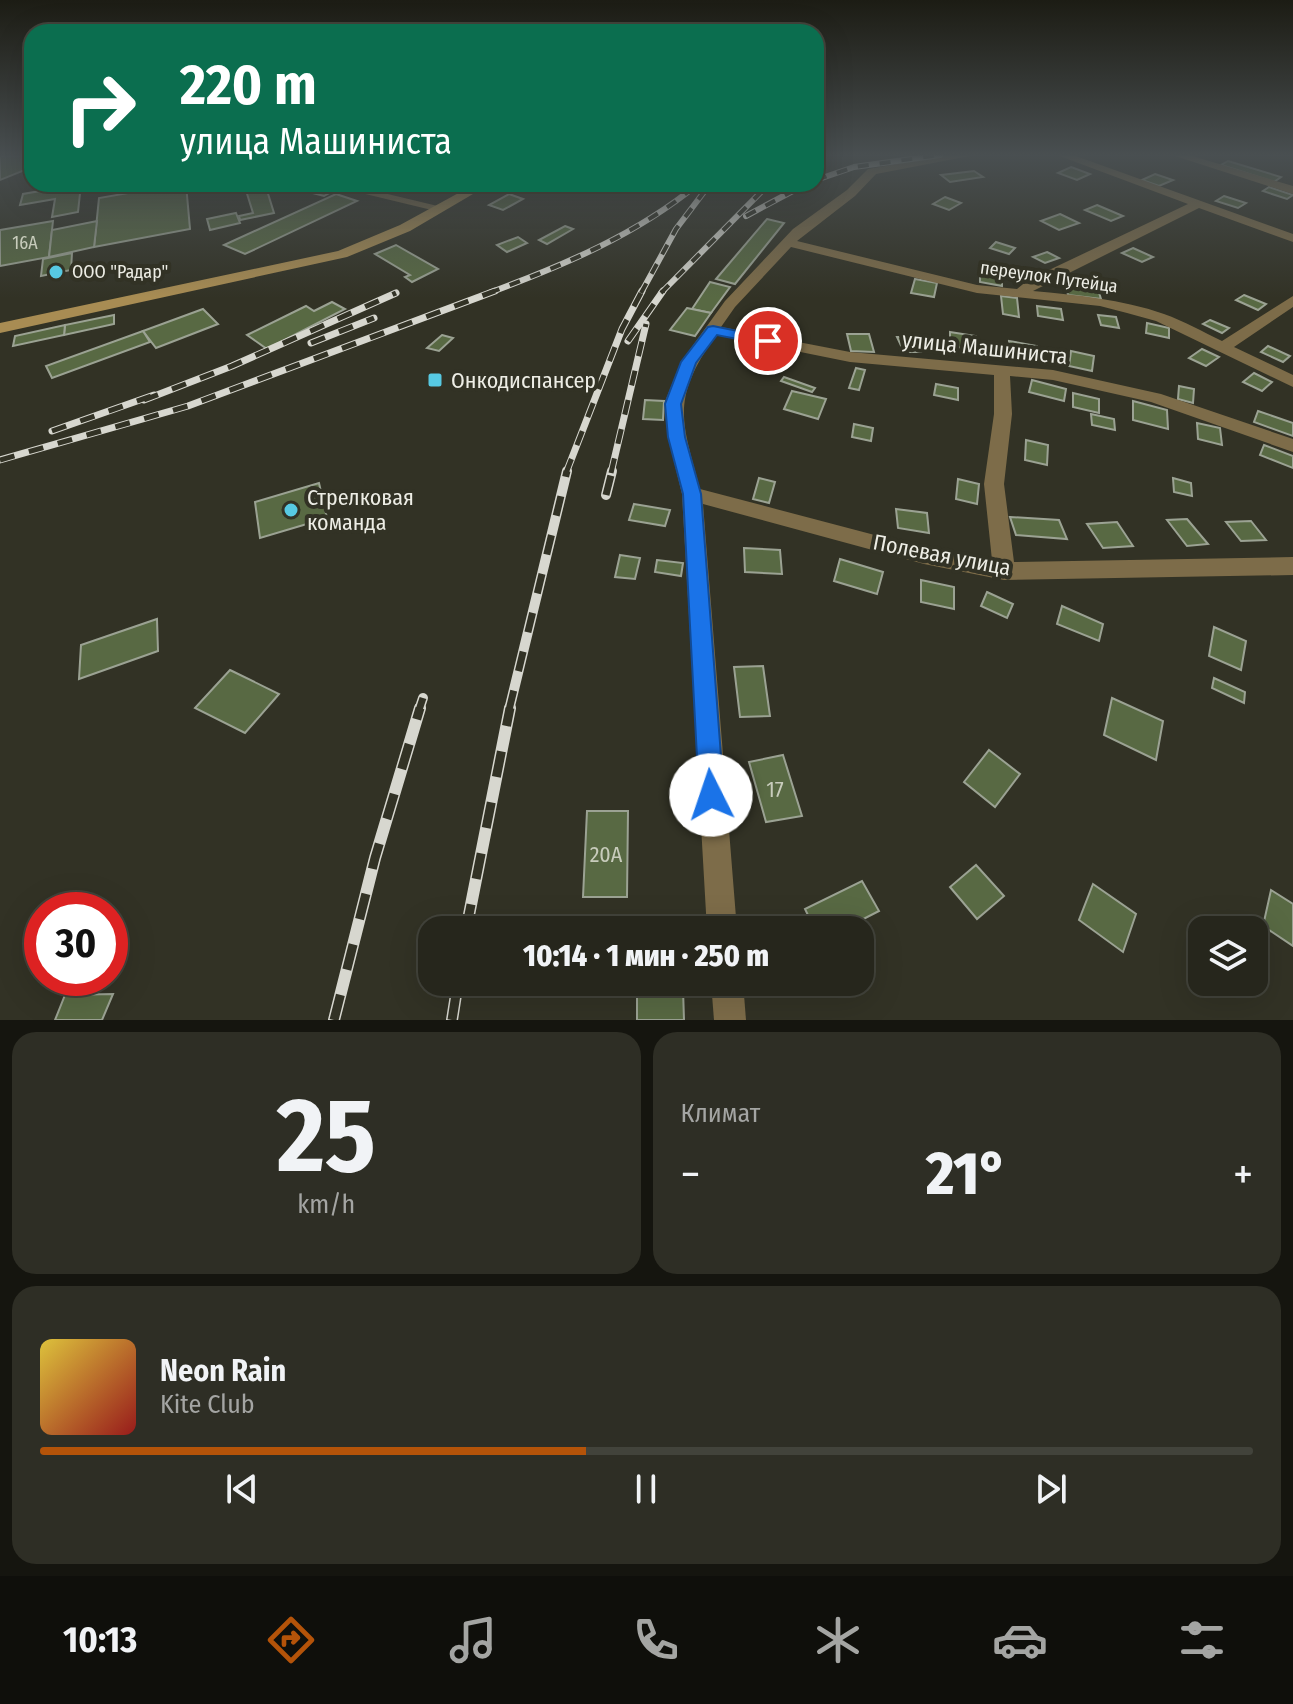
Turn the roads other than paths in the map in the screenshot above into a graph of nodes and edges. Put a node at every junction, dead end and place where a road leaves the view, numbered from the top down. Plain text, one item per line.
1 (415, 203) edge
2 (450, 203) edge
3 (838, 203) edge
4 (1194, 203) edge
5 (1198, 204) junction
6 (440, 208) junction
7 (1293, 238) edge
8 (789, 243) junction
9 (1022, 292) junction
10 (1293, 300) edge
11 (0, 328) edge
12 (713, 330) junction
13 (1224, 347) junction
14 (1002, 370) junction
15 (1293, 382) edge
16 (1293, 446) edge
17 (692, 494) junction
18 (1293, 566) edge
19 (1004, 571) junction
20 (721, 916) edge
21 (728, 996) edge
22 (730, 1020) edge

1 - 6 street
2 - 6 main road
3 - 8 street
4 - 5 street
5 - 7 street
5 - 9 street
6 - 11 main road
8 - 9 street, переулок Путейца
8 - 12 street
9 - 13 street, переулок Путейца
10 - 13 street
12 - 14 street, улица Машиниста
12 - 17 street
13 - 15 street, переулок Путейца
14 - 16 street, улица Машиниста
14 - 19 street
17 - 19 street, Полевая улица
17 - 20 street
18 - 19 street, Полевая улица
21 - 22 street

